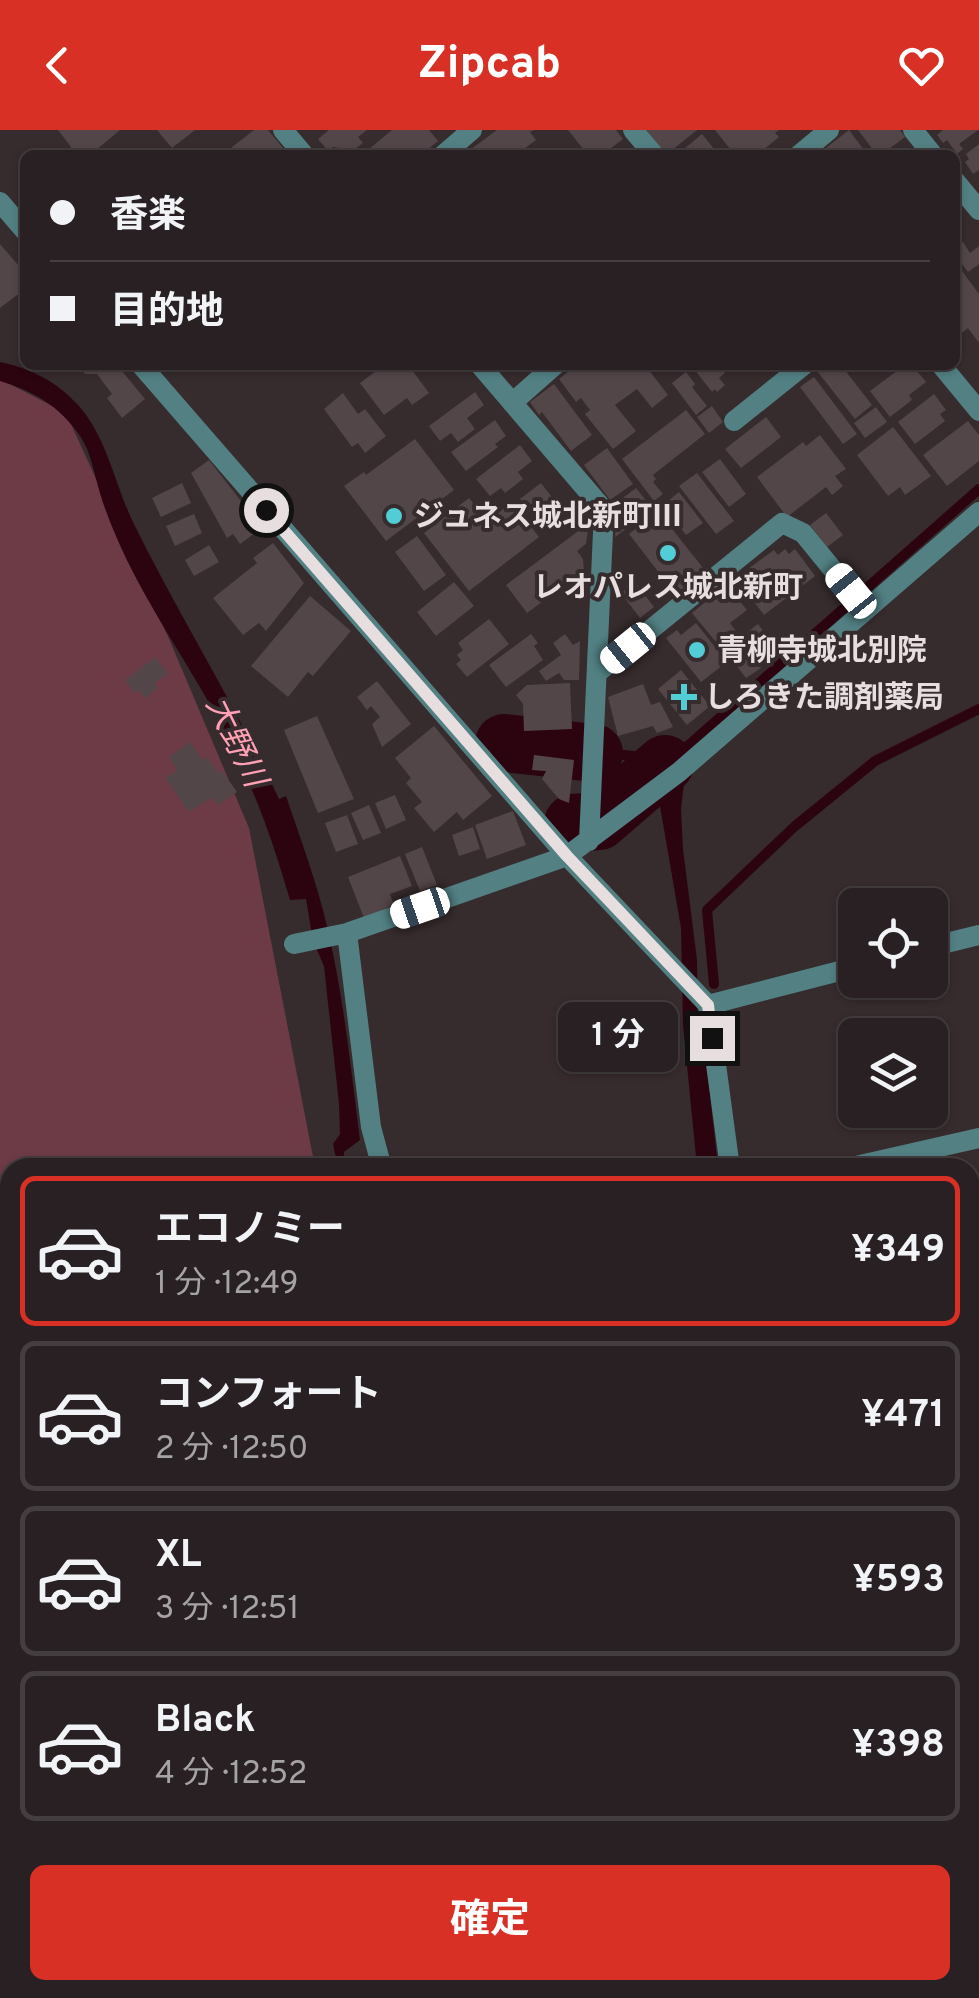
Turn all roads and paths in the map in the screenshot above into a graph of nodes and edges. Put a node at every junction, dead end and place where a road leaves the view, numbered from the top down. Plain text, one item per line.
1 (283, 130) edge
2 (472, 130) edge
3 (633, 130) edge
4 (913, 130) edge
5 (300, 150) edge
6 (449, 150) edge
7 (650, 150) edge
8 (929, 150) edge
9 (960, 187) edge
10 (0, 202) edge
11 (979, 210) edge
12 (20, 225) edge
13 (145, 370) edge
14 (484, 370) edge
15 (549, 370) edge
16 (798, 370) edge
17 (945, 370) edge
18 (512, 402) junction
19 (979, 411) edge
20 (734, 421) dead end
21 (979, 512) edge
22 (866, 609) junction
23 (596, 673) junction
24 (589, 841) junction
25 (567, 856) junction
26 (348, 933) junction
27 (979, 934) edge
28 (948, 943) edge
29 (294, 944) dead end
30 (838, 971) edge
31 (708, 1005) junction
32 (979, 1138) edge
33 (379, 1158) edge
34 (729, 1158) edge
35 (891, 1158) edge

1 - 5 street
2 - 6 street
3 - 7 street
4 - 8 street
9 - 11 street
10 - 12 street
13 - 25 street
14 - 18 street
15 - 18 street
16 - 20 street
17 - 19 street
18 - 23 street
21 - 22 street
22 - 23 street
22 - 24 street
23 - 24 street
24 - 25 street
25 - 26 street
25 - 31 street
26 - 29 street
26 - 33 street
27 - 28 street
30 - 31 street
31 - 34 street
32 - 35 street

